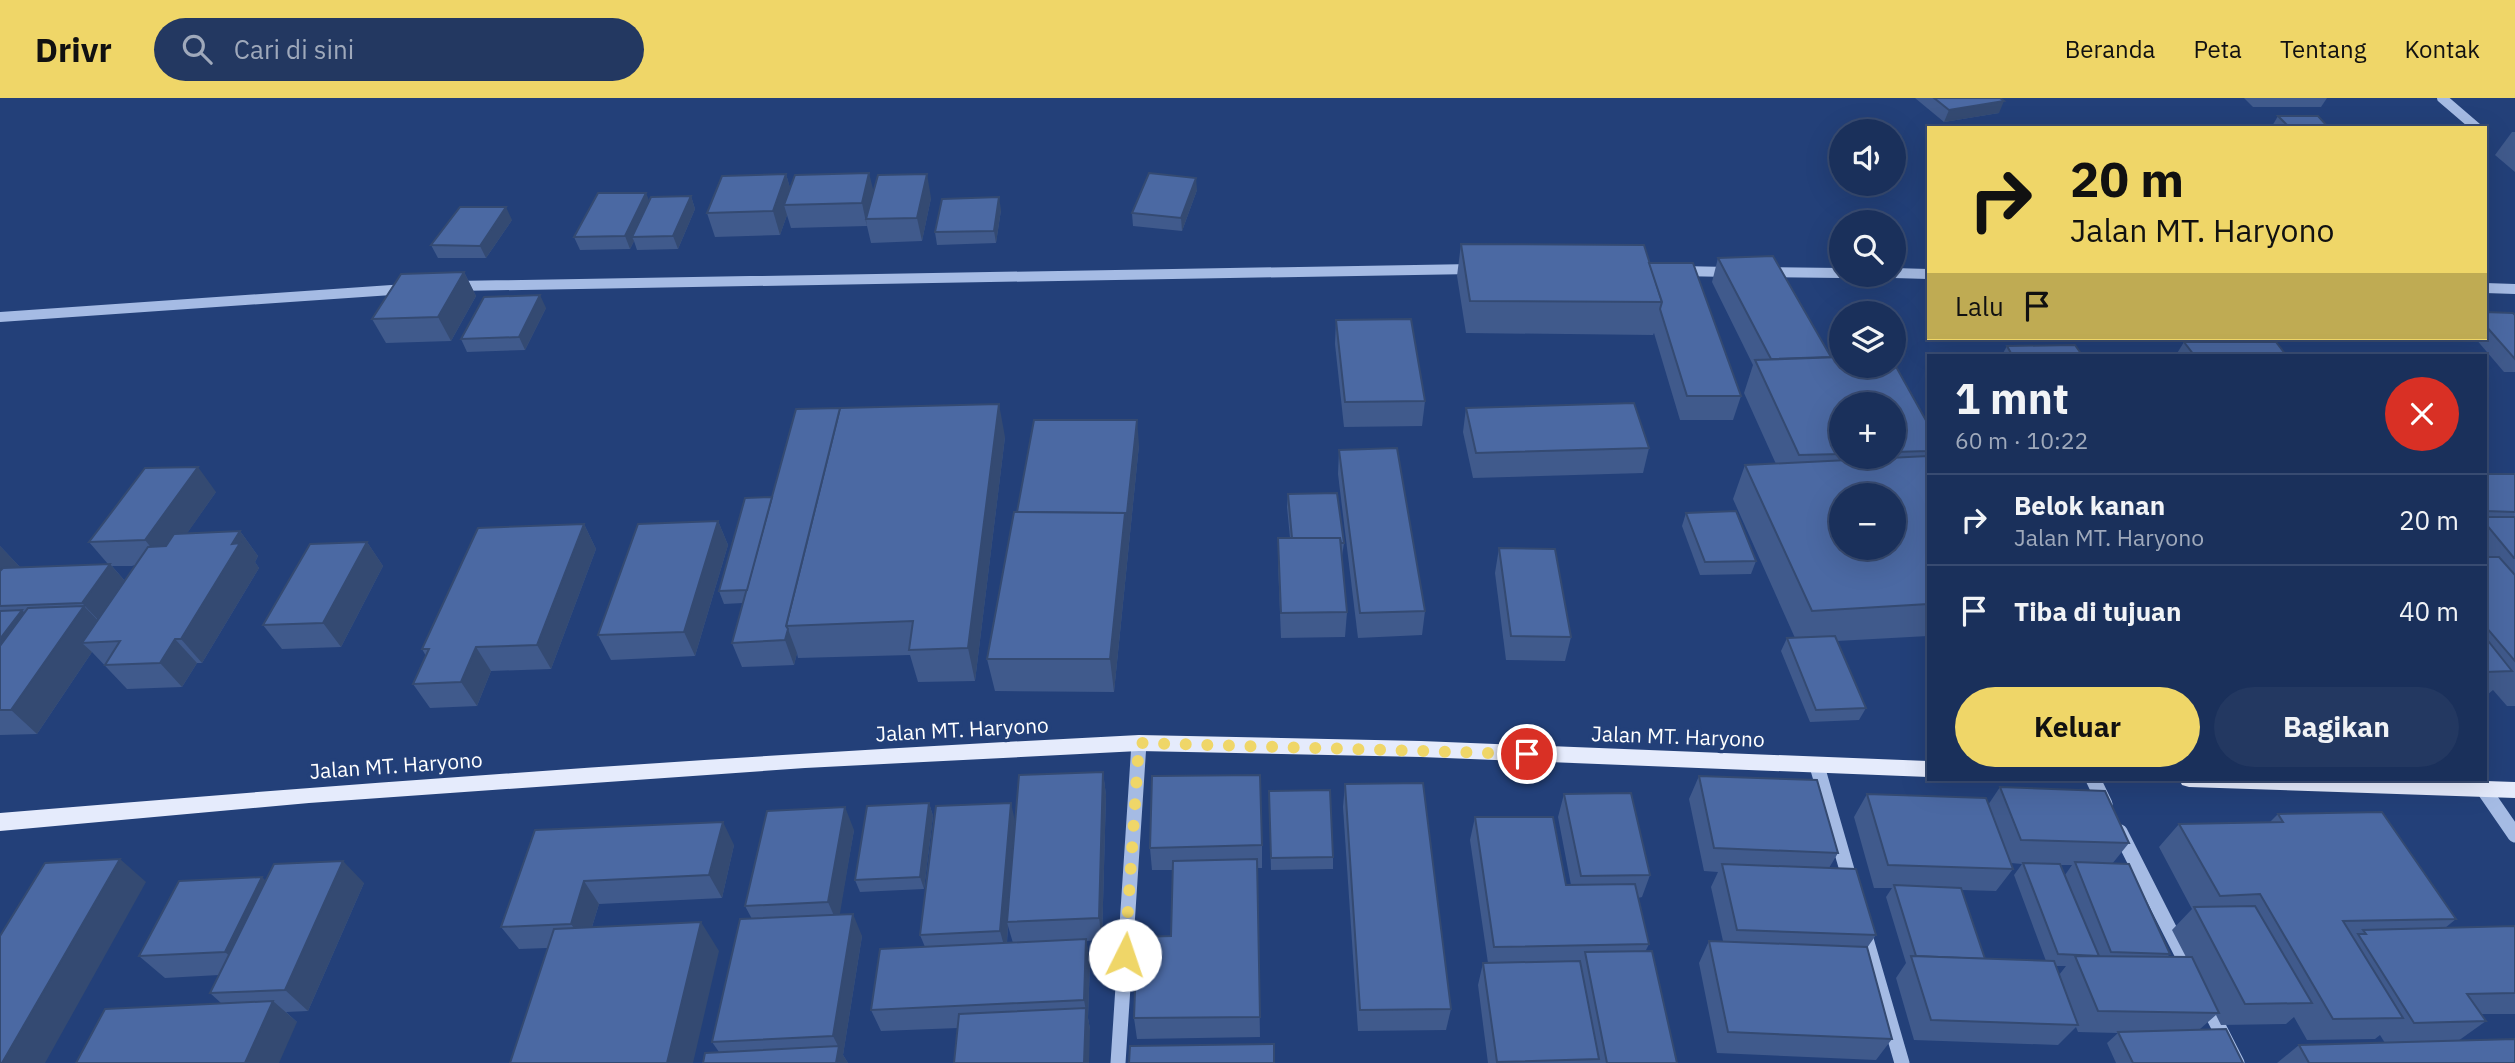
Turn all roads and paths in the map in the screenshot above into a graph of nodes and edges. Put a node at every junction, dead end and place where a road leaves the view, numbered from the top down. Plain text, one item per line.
1 (2442, 98) edge
2 (2475, 126) edge
3 (1486, 269) edge
4 (1663, 271) edge
5 (1745, 272) edge
6 (1759, 272) edge
7 (1829, 273) edge
8 (1906, 273) edge
9 (1927, 274) edge
10 (442, 287) edge
11 (414, 288) edge
12 (2487, 288) edge
13 (2515, 289) edge
14 (0, 317) edge
15 (1139, 743) junction
16 (1817, 766) junction
17 (1927, 769) edge
18 (2094, 781) edge
19 (2243, 781) edge
20 (2484, 790) junction
21 (2515, 790) edge
22 (0, 822) edge
23 (2515, 835) edge
24 (1854, 895) edge
25 (1861, 921) edge
26 (1118, 1063) edge
27 (1902, 1063) edge
28 (2237, 1063) edge

1 - 2 street
3 - 10 street
4 - 5 street
6 - 7 street
8 - 9 street
11 - 14 street
12 - 13 street
15 - 16 main road, Jalan MT. Haryono
15 - 22 main road, Jalan MT. Haryono
15 - 26 street
16 - 17 main road, Jalan MT. Haryono
16 - 24 street
18 - 28 street
19 - 20 main road
20 - 21 main road
20 - 23 street
25 - 27 street

